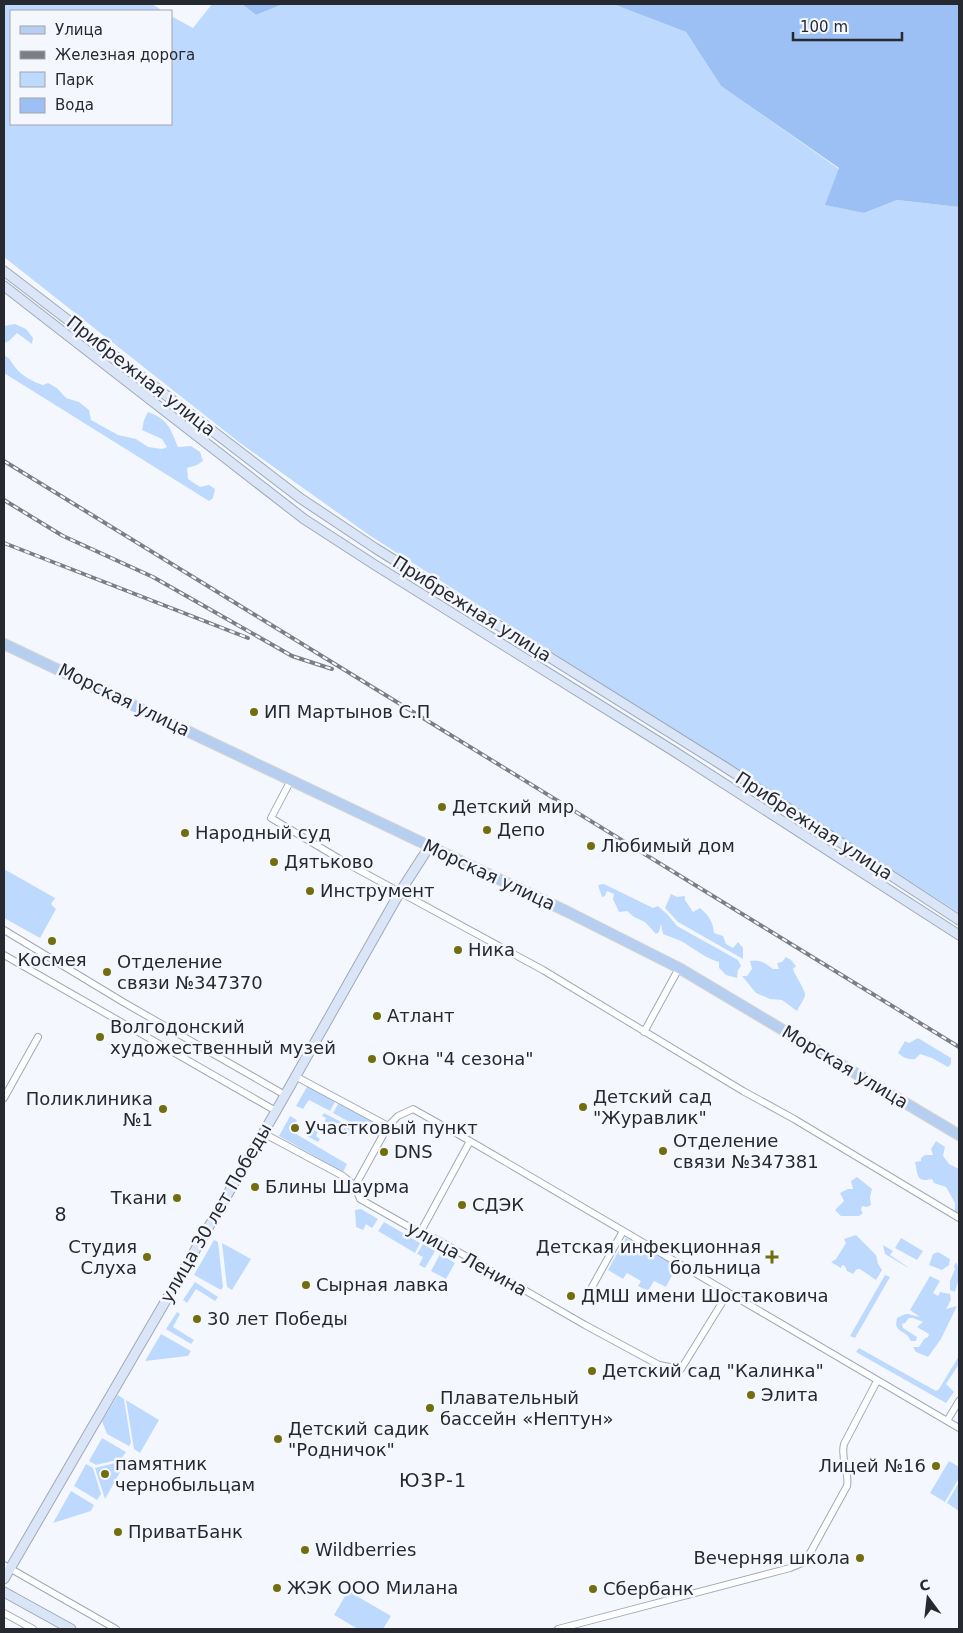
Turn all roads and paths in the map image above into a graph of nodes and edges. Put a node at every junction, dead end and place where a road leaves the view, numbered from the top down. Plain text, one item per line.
1 (4, 271) edge
2 (4, 286) edge
3 (4, 644) edge
4 (292, 780) junction
5 (428, 846) junction
6 (400, 892) junction
7 (959, 920) edge
8 (4, 930) edge
9 (959, 935) edge
10 (4, 955) edge
11 (679, 968) junction
12 (644, 1032) junction
13 (38, 1037) dead end
14 (295, 1076) junction
15 (285, 1095) junction
16 (4, 1098) edge
17 (276, 1111) junction
18 (388, 1126) junction
19 (263, 1133) junction
20 (959, 1135) edge
21 (470, 1141) junction
22 (355, 1186) junction
23 (959, 1218) edge
24 (623, 1231) junction
25 (420, 1233) junction
26 (592, 1287) dead end
27 (728, 1293) junction
28 (877, 1381) junction
29 (959, 1401) edge
30 (947, 1421) junction
31 (959, 1428) edge
32 (7, 1566) edge
33 (4, 1579) edge
34 (4, 1592) edge
35 (4, 1613) edge
36 (33, 1629) edge
37 (71, 1629) edge
38 (116, 1629) edge
39 (558, 1629) edge

1 - 7 main road, Прибрежная улица
2 - 9 main road, Прибрежная улица
3 - 4 main road, Морская улица
4 - 5 main road, Морская улица
4 - 6 street
5 - 6 main road, улица 30 лет Победы
5 - 11 main road, Морская улица
6 - 12 street
6 - 14 main road, улица 30 лет Победы
8 - 15 street
10 - 17 street
11 - 12 street
11 - 20 main road, Морская улица
12 - 23 street
13 - 16 street
14 - 15 main road, улица 30 лет Победы
14 - 18 street
15 - 17 main road, улица 30 лет Победы
17 - 19 main road, улица 30 лет Победы
18 - 21 street
18 - 22 street
19 - 22 street, улица Ленина
19 - 32 main road, улица 30 лет Победы
21 - 24 street
21 - 25 street
22 - 25 street, улица Ленина
24 - 26 street
24 - 27 street
25 - 27 street, улица Ленина
27 - 28 street
28 - 30 street
28 - 39 street
29 - 30 street
30 - 31 street
32 - 33 main road, улица 30 лет Победы
32 - 38 street
34 - 37 main road
35 - 36 street

